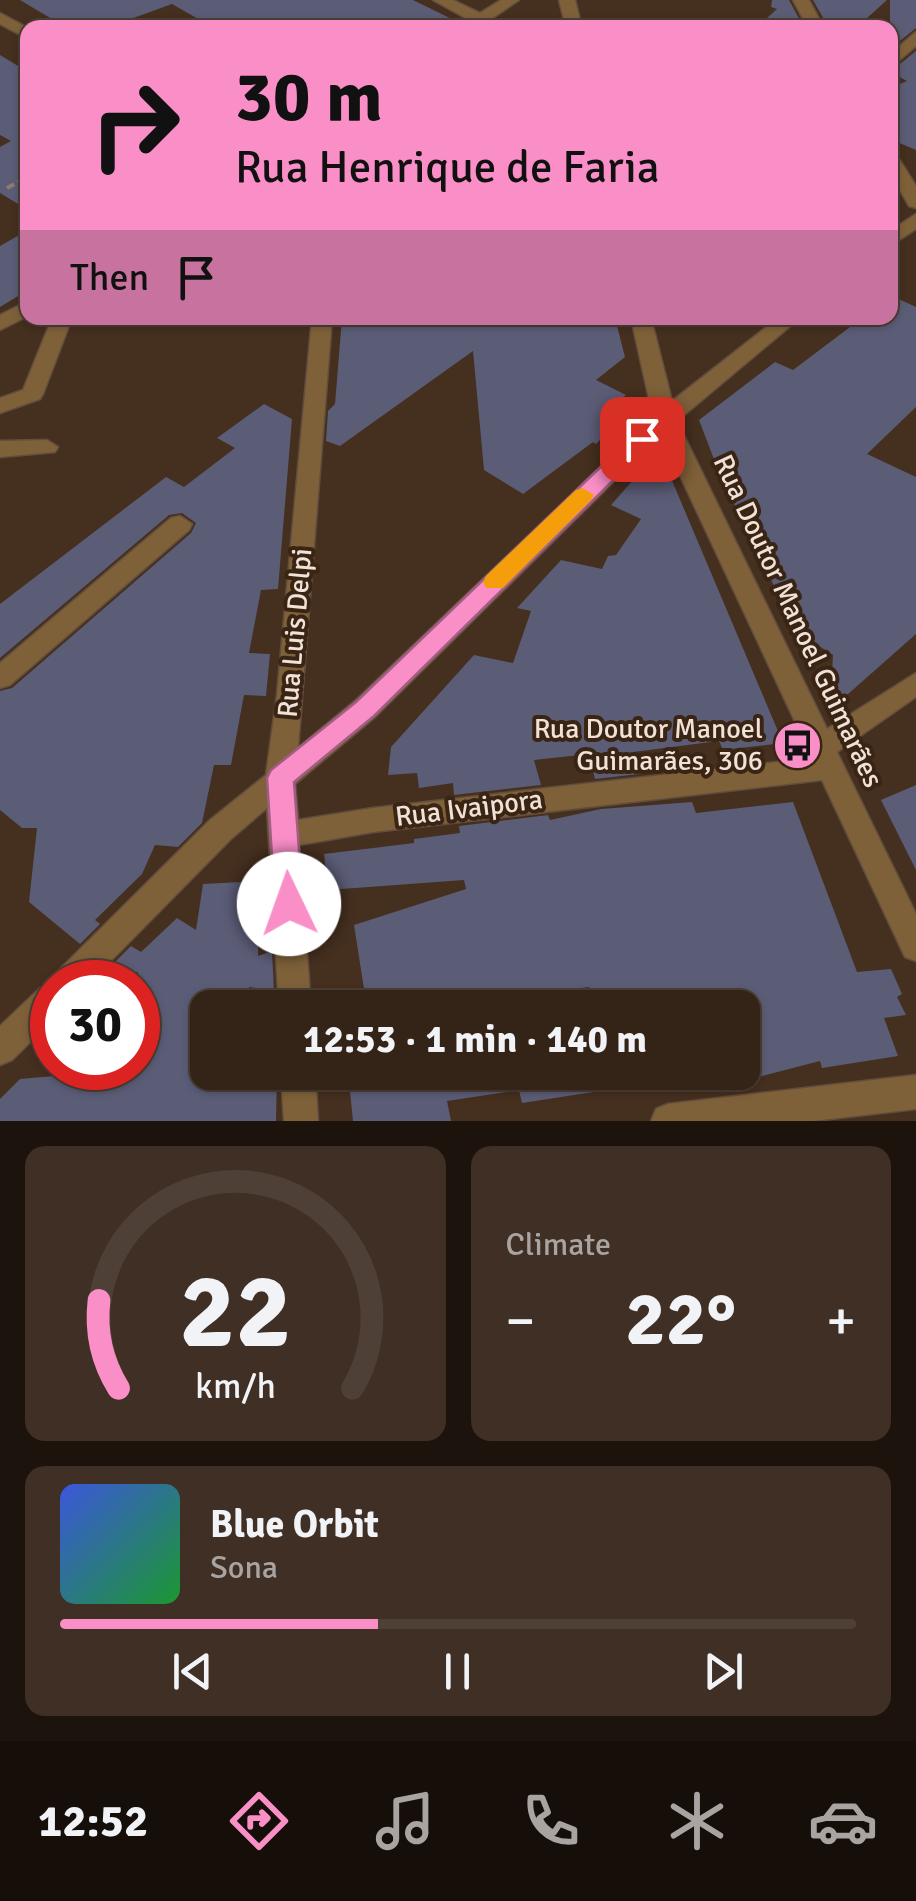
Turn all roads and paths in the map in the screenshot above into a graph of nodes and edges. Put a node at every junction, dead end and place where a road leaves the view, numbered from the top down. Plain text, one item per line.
1 (441, 0) edge
2 (511, 0) edge
3 (470, 20) edge
4 (479, 20) edge
5 (916, 37) edge
6 (898, 55) edge
7 (898, 172) edge
8 (20, 181) edge
9 (7, 188) dead end
10 (916, 202) edge
11 (59, 325) edge
12 (321, 325) edge
13 (643, 325) edge
14 (781, 325) edge
15 (0, 406) edge
16 (665, 419) junction
17 (47, 446) dead end
18 (0, 450) edge
19 (180, 524) dead end
20 (0, 678) edge
21 (916, 683) edge
22 (828, 757) junction
23 (280, 778) junction
24 (285, 835) junction
25 (916, 946) edge
26 (91, 960) edge
27 (294, 990) edge
28 (30, 1020) edge
29 (0, 1049) edge
30 (299, 1090) edge
31 (916, 1092) edge
32 (302, 1121) edge
33 (668, 1121) edge

1 - 3 street
2 - 4 street
5 - 6 street
7 - 10 street
8 - 9 path
11 - 15 street
12 - 23 street, Rua Luis Delpi
13 - 16 street, Rua Doutor Manoel Guimarães
14 - 16 street
16 - 22 street, Rua Doutor Manoel Guimarães
16 - 23 street
17 - 18 street
19 - 20 street
21 - 22 street
22 - 24 street, Rua Ivaipora
22 - 25 street, Rua Doutor Manoel Guimarães
23 - 24 street, Rua Luis Delpi
23 - 26 street
24 - 27 street, Rua Luis Delpi
28 - 29 street
30 - 32 street
31 - 33 street

